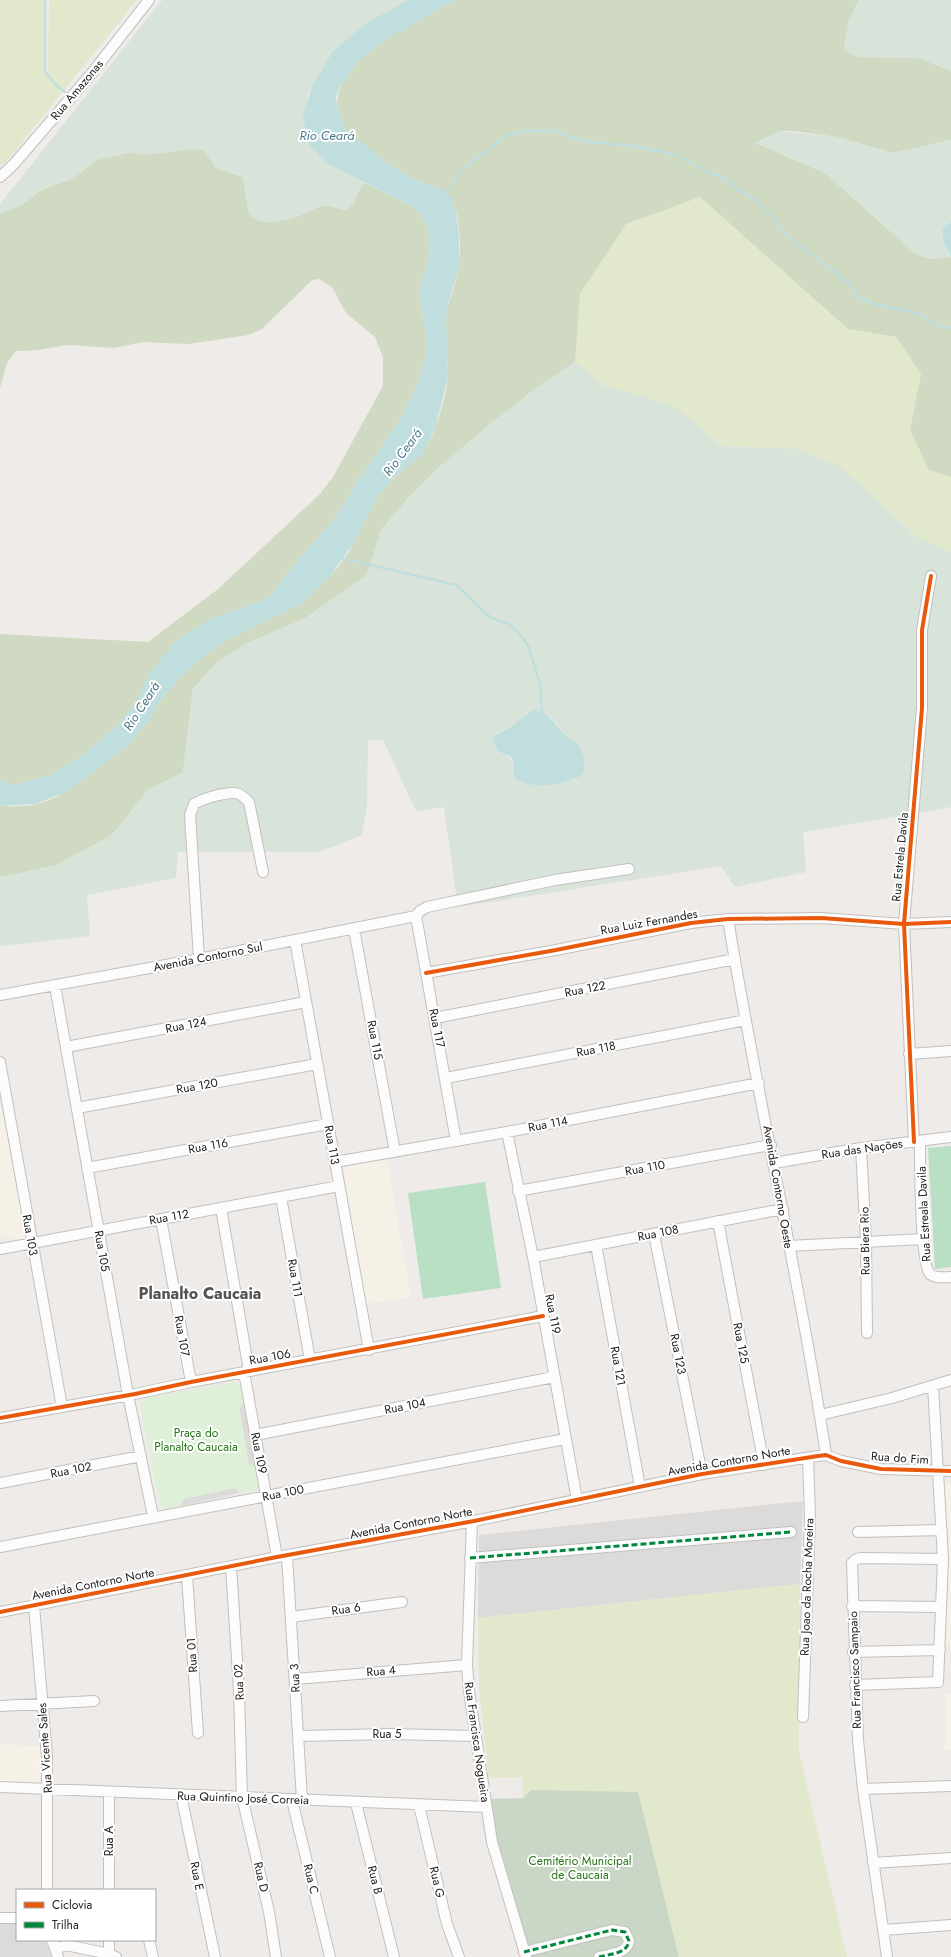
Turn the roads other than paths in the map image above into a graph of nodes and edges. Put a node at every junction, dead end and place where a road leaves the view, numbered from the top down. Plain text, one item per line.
1 (150, 0) edge
2 (0, 177) edge
3 (932, 576) dead end
4 (629, 869) dead end
5 (263, 872) dead end
6 (416, 916) junction
7 (728, 919) junction
8 (951, 922) edge
9 (904, 924) junction
10 (354, 929) junction
11 (295, 940) junction
12 (199, 959) junction
13 (735, 959) junction
14 (426, 972) junction
15 (55, 986) junction
16 (0, 995) edge
17 (306, 1002) junction
18 (435, 1018) junction
19 (746, 1020) junction
20 (66, 1047) junction
21 (951, 1052) edge
22 (909, 1054) junction
23 (0, 1062) edge
24 (317, 1064) junction
25 (446, 1078) junction
26 (759, 1083) junction
27 (77, 1108) junction
28 (328, 1124) junction
29 (507, 1132) junction
30 (951, 1137) edge
31 (456, 1141) junction
32 (917, 1141) junction
33 (771, 1145) junction
34 (861, 1148) junction
35 (395, 1152) junction
36 (335, 1162) junction
37 (774, 1163) junction
38 (87, 1168) junction
39 (339, 1186) junction
40 (518, 1191) junction
41 (281, 1197) junction
42 (221, 1208) junction
43 (783, 1209) junction
44 (161, 1219) junction
45 (718, 1222) junction
46 (98, 1230) junction
47 (654, 1234) junction
48 (923, 1239) junction
49 (866, 1241) junction
50 (32, 1243) junction
51 (596, 1245) junction
52 (789, 1246) junction
53 (0, 1249) edge
54 (533, 1257) junction
55 (946, 1277) edge
56 (543, 1316) junction
57 (867, 1333) dead end
58 (369, 1350) junction
59 (310, 1360) junction
60 (246, 1372) junction
61 (554, 1377) junction
62 (951, 1380) edge
63 (191, 1382) junction
64 (933, 1386) junction
65 (128, 1395) junction
66 (0, 1407) edge
67 (62, 1407) junction
68 (820, 1415) junction
69 (1, 1418) edge
70 (255, 1435) junction
71 (565, 1439) junction
72 (826, 1455) junction
73 (141, 1456) junction
74 (808, 1458) junction
75 (764, 1465) junction
76 (938, 1470) junction
77 (951, 1471) edge
78 (702, 1474) junction
79 (0, 1483) edge
80 (640, 1487) junction
81 (267, 1496) junction
82 (577, 1500) junction
83 (153, 1516) junction
84 (472, 1521) junction
85 (942, 1530) junction
86 (791, 1532) dead end
87 (858, 1532) dead end
88 (0, 1546) edge
89 (282, 1557) junction
90 (470, 1558) junction
91 (943, 1559) junction
92 (231, 1567) junction
93 (187, 1576) junction
94 (402, 1602) dead end
95 (34, 1606) junction
96 (852, 1606) junction
97 (941, 1607) junction
98 (0, 1612) edge
99 (291, 1617) junction
100 (940, 1650) junction
101 (853, 1652) junction
102 (467, 1665) junction
103 (295, 1679) junction
104 (855, 1685) junction
105 (94, 1701) dead end
106 (42, 1705) junction
107 (0, 1706) edge
108 (803, 1717) dead end
109 (198, 1733) dead end
110 (299, 1736) junction
111 (475, 1736) junction
112 (951, 1786) edge
113 (0, 1787) edge
114 (48, 1789) junction
115 (862, 1789) junction
116 (109, 1792) junction
117 (181, 1795) junction
118 (242, 1797) junction
119 (297, 1800) junction
120 (356, 1803) junction
121 (419, 1805) junction
122 (486, 1807) junction
123 (951, 1858) edge
124 (873, 1863) junction
125 (47, 1889) edge
126 (109, 1889) edge
127 (0, 1918) edge
128 (16, 1918) edge
129 (951, 1925) edge
130 (883, 1930) junction
131 (109, 1941) edge
132 (149, 1941) edge
133 (55, 1949) edge
134 (112, 1955) edge
135 (525, 1955) edge
136 (152, 1957) edge
137 (215, 1957) edge
138 (276, 1957) edge
139 (330, 1957) edge
140 (394, 1957) edge
141 (459, 1957) edge
142 (599, 1957) edge
143 (887, 1957) edge

1 - 2 street, Rua Amazonas
3 - 9 street, Rua Estrela Davila
4 - 6 street
5 - 12 street
6 - 10 street, Avenida Contorno Sul
6 - 14 street, Rua 117
7 - 9 street, Rua Luiz Fernandes
7 - 13 street, Avenida Contorno Oeste
7 - 14 street, Rua Luiz Fernandes
8 - 9 street, Rua Luiz Fernandes
9 - 22 street, Rua Estrela Davila
10 - 11 street, Avenida Contorno Sul
10 - 35 street, Rua 115
11 - 12 street, Avenida Contorno Sul
11 - 17 street, Rua 113
12 - 15 street, Avenida Contorno Sul
13 - 18 street, Rua 122
13 - 19 street, Avenida Contorno Oeste
14 - 18 street, Rua 117
15 - 16 street, Avenida Contorno Sul
15 - 20 street, Rua 105
17 - 20 street, Rua 124
17 - 24 street, Rua 113
18 - 25 street, Rua 117
19 - 25 street, Rua 118
19 - 26 street, Avenida Contorno Oeste
20 - 27 street, Rua 105
21 - 22 street
22 - 32 street, Rua Estrela Davila
23 - 50 street, Rua 103
24 - 27 street, Rua 120
24 - 28 street, Rua 113
25 - 31 street, Rua 117
26 - 29 street, Rua 114
26 - 33 street, Avenida Contorno Oeste
27 - 38 street, Rua 105
28 - 36 street, Rua 113
28 - 38 street, Rua 116
29 - 31 street, Rua 114
29 - 40 street, Rua 119
30 - 32 street, Rua das Nações
31 - 35 street, Rua 114
32 - 34 street, Rua das Nações
32 - 48 street, Rua Estreala Davila
33 - 37 street, Avenida Contorno Oeste
33 - 40 street, Rua 110
34 - 37 street, Rua das Nações
34 - 49 street, Rua Biera Rio
35 - 36 street, Rua 114
36 - 39 street, Rua 113
37 - 43 street, Avenida Contorno Oeste
38 - 46 street, Rua 105
39 - 41 street, Rua 112
39 - 58 street, Rua 113
40 - 54 street, Rua 119
41 - 42 street, Rua 112
41 - 59 street, Rua 111
42 - 44 street, Rua 112
42 - 60 street, Rua 109
43 - 45 street, Rua 108
43 - 52 street, Avenida Contorno Oeste
44 - 46 street, Rua 112
44 - 63 street, Rua 107
45 - 47 street, Rua 108
45 - 75 street, Rua 125
46 - 50 street, Rua 112
46 - 65 street, Rua 105
47 - 51 street, Rua 108
47 - 78 street, Rua 123
48 - 49 street
48 - 55 street, Rua Estreala Davila
49 - 52 street
49 - 57 street, Rua Biera Rio
50 - 53 street, Rua 112
50 - 67 street, Rua 103
51 - 54 street, Rua 108
51 - 80 street, Rua 121
52 - 68 street, Avenida Contorno Oeste
54 - 56 street, Rua 119
56 - 58 street, Rua 106
56 - 61 street, Rua 119
58 - 59 street, Rua 106
59 - 60 street, Rua 106
60 - 63 street, Rua 106
60 - 70 street, Rua 109
61 - 70 street, Rua 104
61 - 71 street, Rua 119
62 - 64 street
63 - 65 street, Rua 106
64 - 68 street
64 - 76 street
65 - 67 street, Rua 106
65 - 73 street, Rua 105
66 - 69 street
67 - 69 street, Rua 106
68 - 72 street, Avenida Contorno Oeste
70 - 81 street, Rua 109
71 - 81 street, Rua 100
71 - 82 street, Rua 119
72 - 74 street, Avenida Contorno Norte
72 - 76 street, Rua do Fim
73 - 79 street, Rua 102
73 - 83 street, Rua 105
74 - 75 street, Avenida Contorno Norte
74 - 108 street, Rua Joao da Rocha Moreira
75 - 78 street, Avenida Contorno Norte
76 - 77 street, Rua do Fim
76 - 85 street
78 - 80 street, Avenida Contorno Norte
80 - 82 street, Avenida Contorno Norte
81 - 83 street, Rua 100
81 - 89 street, Rua 109
82 - 84 street, Avenida Contorno Norte
83 - 88 street, Rua 100
84 - 89 street, Avenida Contorno Norte
84 - 90 street, Rua Francisca Nogueira
85 - 87 street
85 - 91 street
86 - 90 street
89 - 92 street, Avenida Contorno Norte
89 - 99 street, Rua 3
90 - 102 street, Rua Francisca Nogueira
91 - 96 street, Rua Francisco Sampaio
91 - 97 street
92 - 93 street, Avenida Contorno Norte
92 - 118 street, Rua 02
93 - 95 street, Avenida Contorno Norte
93 - 109 street, Rua 01
94 - 99 street, Rua 6
95 - 98 street, Avenida Contorno Norte
95 - 106 street, Rua Vicente Sales
96 - 97 street
96 - 101 street, Rua Francisco Sampaio
97 - 100 street
99 - 103 street, Rua 3
100 - 101 street
100 - 104 street
101 - 104 street, Rua Francisco Sampaio
102 - 103 street, Rua 4
102 - 111 street, Rua Francisca Nogueira
103 - 110 street, Rua 3
104 - 115 street, Rua Francisco Sampaio
105 - 106 street
106 - 107 street
106 - 114 street, Rua Vicente Sales
110 - 111 street, Rua 5
110 - 119 street, Rua 3
111 - 122 street, Rua Francisca Nogueira
112 - 115 street
113 - 114 street, Rua Quintino José Correia
114 - 116 street, Rua Quintino José Correia
114 - 125 street, Rua Vicente Sales
115 - 124 street, Rua Francisco Sampaio
116 - 117 street, Rua Quintino José Correia
116 - 126 street, Rua A
117 - 118 street, Rua Quintino José Correia
117 - 137 street, Rua E
118 - 119 street, Rua Quintino José Correia
118 - 138 street, Rua D
119 - 120 street, Rua Quintino José Correia
119 - 139 street, Rua C
120 - 121 street, Rua Quintino José Correia
120 - 140 street, Rua B
121 - 122 street, Rua Quintino José Correia
121 - 141 street, Rua G
122 - 135 street, Rua Francisca Nogueira
123 - 124 street
124 - 130 street, Rua Francisco Sampaio
127 - 128 street
129 - 130 street
130 - 143 street, Rua Francisco Sampaio
131 - 134 street
132 - 136 street
133 - 134 street
135 - 142 street

